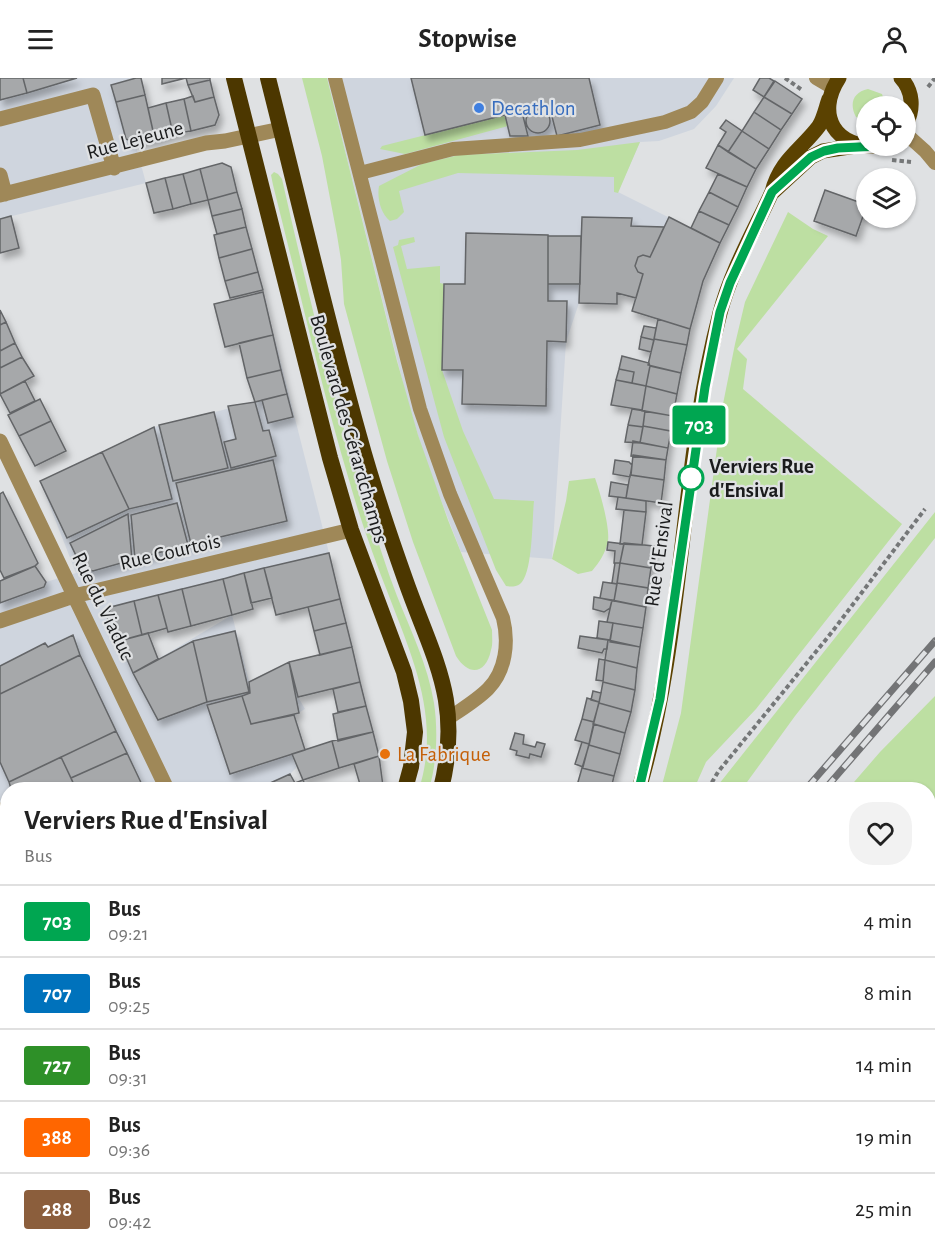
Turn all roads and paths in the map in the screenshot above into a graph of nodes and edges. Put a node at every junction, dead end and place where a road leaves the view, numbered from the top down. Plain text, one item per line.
1 (234, 78) edge
2 (268, 78) edge
3 (335, 78) edge
4 (717, 78) edge
5 (785, 78) edge
6 (816, 78) edge
7 (905, 80) edge
8 (834, 88) edge
9 (803, 90) dead end
10 (910, 96) edge
11 (0, 119) edge
12 (281, 129) junction
13 (248, 137) junction
14 (856, 144) edge
15 (916, 145) edge
16 (856, 147) edge
17 (929, 159) edge
18 (890, 160) dead end
19 (114, 168) junction
20 (360, 173) junction
21 (0, 175) edge
22 (772, 192) junction
23 (2, 195) edge
24 (0, 441) edge
25 (925, 508) dead end
26 (351, 530) junction
27 (74, 596) junction
28 (0, 621) edge
29 (449, 718) junction
30 (164, 782) edge
31 (407, 782) edge
32 (443, 782) edge
33 (641, 782) edge
34 (712, 782) edge

1 - 13 highway, Boulevard des Gérardchamps
2 - 12 highway, Boulevard des Gérardchamps
3 - 20 lane
4 - 20 lane
5 - 9 path
6 - 8 lane
7 - 10 main road
8 - 14 main road
8 - 22 main road, Rue d'Ensival
11 - 19 street
12 - 13 street, Rue Lejeune
12 - 29 highway, Boulevard des Gérardchamps
13 - 19 street, Rue Lejeune
13 - 26 highway, Boulevard des Gérardchamps
15 - 17 lane
16 - 22 main road, Rue d'Ensival
17 - 18 path
19 - 23 street, Rue Lejeune
20 - 29 lane
21 - 23 street
22 - 33 main road, Rue d'Ensival
24 - 27 street, Rue du Viaduc
25 - 34 path
26 - 27 street, Rue Courtois
26 - 31 highway, Boulevard des Gérardchamps
27 - 28 street, Rue Courtois
27 - 30 street, Rue du Viaduc
29 - 32 highway, Boulevard des Gérardchamps

